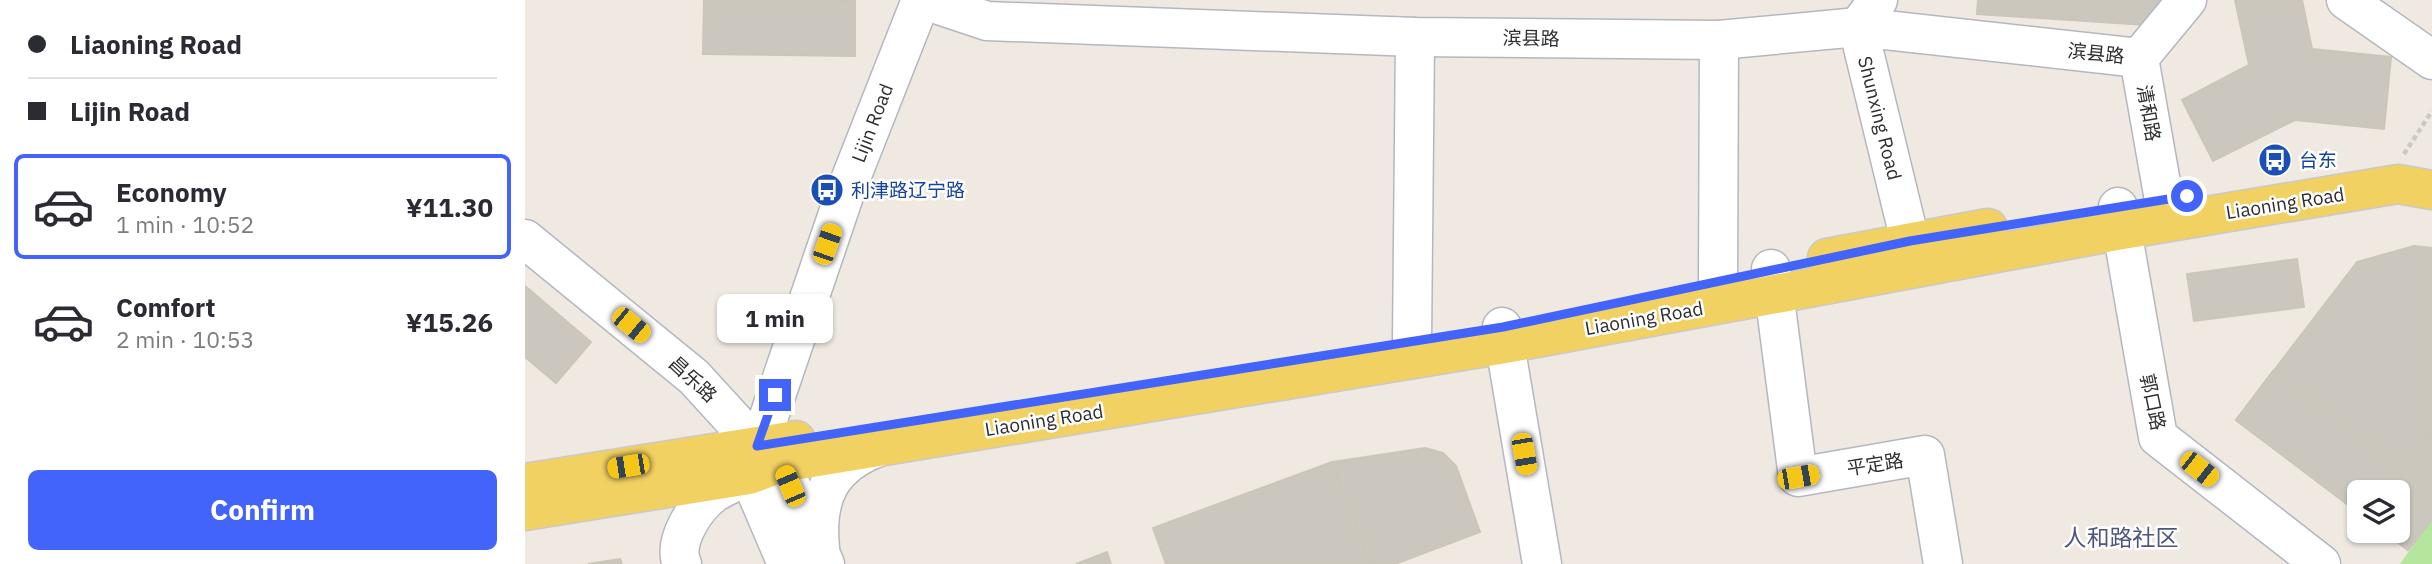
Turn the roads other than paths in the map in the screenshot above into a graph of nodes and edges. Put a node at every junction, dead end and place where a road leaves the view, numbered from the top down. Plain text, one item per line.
1 (922, 0) edge
2 (2187, 0) edge
3 (2354, 2) edge
4 (1868, 14) edge
5 (1415, 37) junction
6 (1719, 40) junction
7 (2139, 58) junction
8 (2432, 60) edge
9 (2416, 163) edge
10 (2432, 190) edge
11 (2164, 200) junction
12 (2120, 218) junction
13 (525, 239) edge
14 (1910, 241) junction
15 (1718, 281) junction
16 (1773, 282) junction
17 (1504, 336) junction
18 (1412, 342) junction
19 (879, 447) junction
20 (762, 461) junction
21 (525, 483) edge
22 (525, 511) edge
23 (811, 561) edge
24 (682, 564) edge
25 (1542, 564) edge
26 (1943, 564) edge
27 (2321, 564) edge

1 - 5 street, 滨县路
1 - 20 street, Lijin Road
2 - 7 street, 清和路
3 - 8 street
4 - 6 street, 滨县路
4 - 7 street, 滨县路
4 - 14 street, Shunxing Road
5 - 6 street, 滨县路
5 - 18 street
6 - 15 street
7 - 11 street, 清和路
9 - 11 main road, Liaoning Road
10 - 12 main road, Liaoning Road
11 - 12 main road, Liaoning Road
12 - 14 main road, Liaoning Road
12 - 16 main road, Liaoning Road
12 - 27 street, 郭口路
13 - 20 street, 昌乐路
14 - 16 main road, Liaoning Road
15 - 16 main road, Liaoning Road
15 - 17 main road, Liaoning Road
16 - 17 main road, Liaoning Road
16 - 26 street, 平定路
17 - 18 main road, Liaoning Road
17 - 19 main road, Liaoning Road
17 - 25 street
18 - 20 main road, Liaoning Road
19 - 20 main road, Liaoning Road
19 - 23 street
20 - 21 main road, Liaoning Road
20 - 22 main road, Liaoning Road
20 - 23 street, 昌乐路
20 - 24 street

